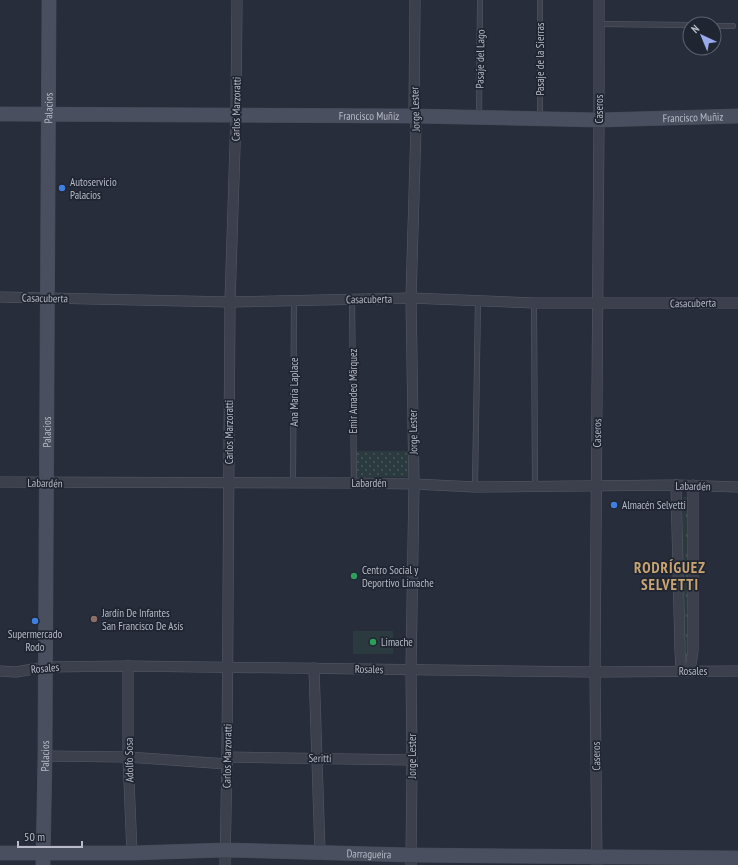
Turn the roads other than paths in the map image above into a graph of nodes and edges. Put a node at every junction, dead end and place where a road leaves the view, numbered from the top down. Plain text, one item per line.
1 (49, 0) edge
2 (237, 0) edge
3 (415, 0) edge
4 (480, 0) edge
5 (540, 0) edge
6 (599, 0) edge
7 (599, 24) junction
8 (682, 26) edge
9 (722, 26) edge
10 (733, 26) dead end
11 (0, 114) edge
12 (49, 115) junction
13 (236, 115) junction
14 (414, 116) junction
15 (738, 116) edge
16 (479, 117) junction
17 (540, 118) junction
18 (599, 120) junction
19 (0, 297) edge
20 (47, 298) junction
21 (411, 298) junction
22 (352, 299) junction
23 (294, 300) junction
24 (478, 300) junction
25 (230, 302) junction
26 (534, 303) junction
27 (598, 303) junction
28 (738, 303) edge
29 (0, 482) edge
30 (46, 483) junction
31 (229, 483) junction
32 (293, 483) junction
33 (354, 483) junction
34 (414, 484) junction
35 (676, 485) junction
36 (693, 485) junction
37 (534, 486) junction
38 (596, 486) junction
39 (475, 487) junction
40 (738, 487) edge
41 (128, 666) junction
42 (45, 667) junction
43 (227, 667) junction
44 (314, 668) junction
45 (411, 670) junction
46 (686, 670) junction
47 (0, 671) edge
48 (738, 671) edge
49 (595, 672) junction
50 (45, 756) junction
51 (128, 757) junction
52 (317, 758) junction
53 (227, 760) junction
54 (412, 760) junction
55 (225, 850) junction
56 (320, 852) junction
57 (0, 853) edge
58 (132, 853) junction
59 (738, 858) edge
60 (43, 859) edge
61 (411, 860) edge
62 (597, 860) edge
63 (225, 865) edge

1 - 12 street, Palacios
2 - 13 street, Carlos Marzoratti
3 - 14 street, Jorge Lester
4 - 16 lane, Pasaje del Lago
5 - 17 lane, Pasaje de la Sierras
6 - 7 street, Caseros
7 - 8 lane
7 - 18 street, Caseros
9 - 10 lane
11 - 12 street, Francisco Muñiz
12 - 13 street, Francisco Muñiz
12 - 20 street, Palacios
13 - 14 street, Francisco Muñiz
13 - 25 street, Carlos Marzoratti
14 - 16 street, Francisco Muñiz
14 - 21 street, Jorge Lester
15 - 18 street, Francisco Muñiz
16 - 17 street, Francisco Muñiz
17 - 18 street, Francisco Muñiz
18 - 27 street, Caseros
19 - 20 street, Casacuberta
20 - 25 street, Casacuberta
20 - 30 street, Palacios
21 - 22 street, Casacuberta
21 - 24 street, Casacuberta
21 - 34 street, Jorge Lester
22 - 23 street, Casacuberta
22 - 33 lane, Emir Amadeo Märquez
23 - 25 street, Casacuberta
23 - 32 lane, Ana María Laplace
24 - 26 street, Casacuberta
24 - 39 lane
25 - 31 street, Carlos Marzoratti
26 - 27 street, Casacuberta
26 - 37 lane
27 - 28 street, Casacuberta
27 - 38 street, Caseros
29 - 30 street, Labardén
30 - 31 street, Labardén
30 - 42 street, Palacios
31 - 32 street, Labardén
31 - 43 street, Carlos Marzoratti
32 - 33 street, Labardén
33 - 34 street, Labardén
34 - 39 street, Labardén
34 - 45 street, Jorge Lester
35 - 36 street, Labardén
35 - 38 street, Labardén
35 - 46 street
36 - 40 street, Labardén
36 - 46 street
37 - 38 street, Labardén
37 - 39 street, Labardén
38 - 49 street, Caseros
41 - 42 street, Rosales
41 - 43 street, Rosales
41 - 51 street, Adolfo Sosa
42 - 47 street, Rosales
42 - 50 street, Palacios
43 - 44 street, Rosales
43 - 53 street, Carlos Marzoratti
44 - 45 street, Rosales
44 - 52 street
45 - 49 street, Rosales
45 - 54 street, Jorge Lester
46 - 48 street, Rosales
46 - 49 street, Rosales
49 - 62 street, Caseros
50 - 51 street, Seritti
50 - 60 street, Palacios
51 - 53 street, Seritti
51 - 58 street, Adolfo Sosa
52 - 53 street, Seritti
52 - 54 street, Seritti
52 - 56 street
53 - 55 street, Carlos Marzoratti
54 - 61 street, Jorge Lester
55 - 56 street, Darragueira
55 - 58 street, Darragueira
55 - 63 street, Carlos Marzoratti
56 - 61 street, Darragueira
57 - 60 street, Darragueira
58 - 60 street, Darragueira
59 - 62 street, Darragueira
61 - 62 street, Darragueira

